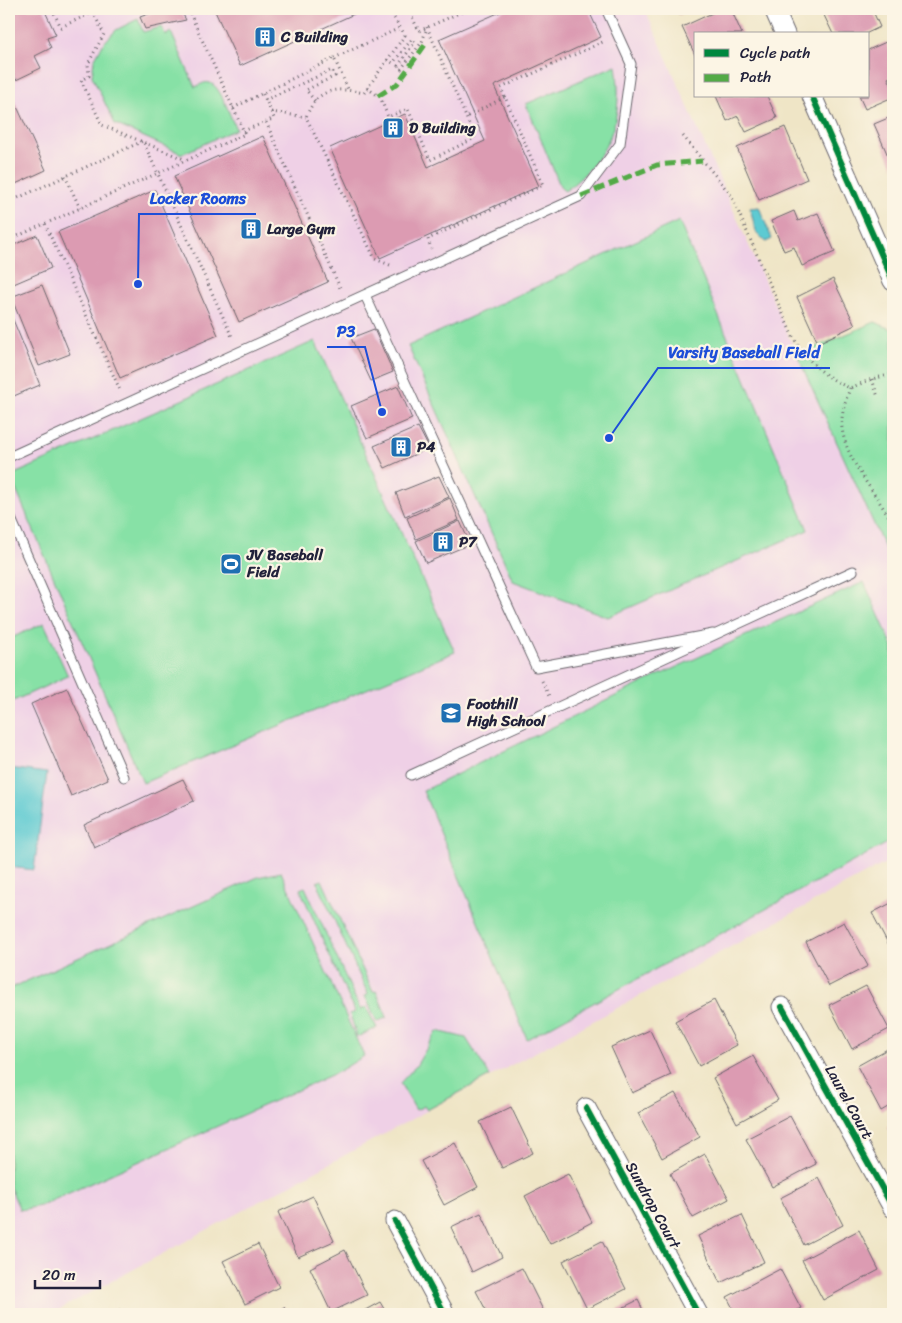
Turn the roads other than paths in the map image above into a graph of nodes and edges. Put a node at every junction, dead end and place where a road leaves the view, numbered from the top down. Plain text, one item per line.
1 (606, 9) edge
2 (774, 9) edge
3 (784, 32) edge
4 (813, 98) edge
5 (893, 281) edge
6 (365, 295) junction
7 (9, 457) edge
8 (9, 514) edge
9 (853, 571) dead end
10 (713, 634) junction
11 (411, 775) dead end
12 (124, 777) dead end
13 (782, 1007) dead end
14 (586, 1108) dead end
15 (893, 1208) edge
16 (395, 1221) dead end
17 (445, 1314) edge
18 (698, 1314) edge

1 - 6 lane
2 - 3 street
4 - 5 street
6 - 7 lane
6 - 10 lane
8 - 12 lane
9 - 10 lane
10 - 11 lane
13 - 15 street, Laurel Court
14 - 18 street, Sundrop Court
16 - 17 street

